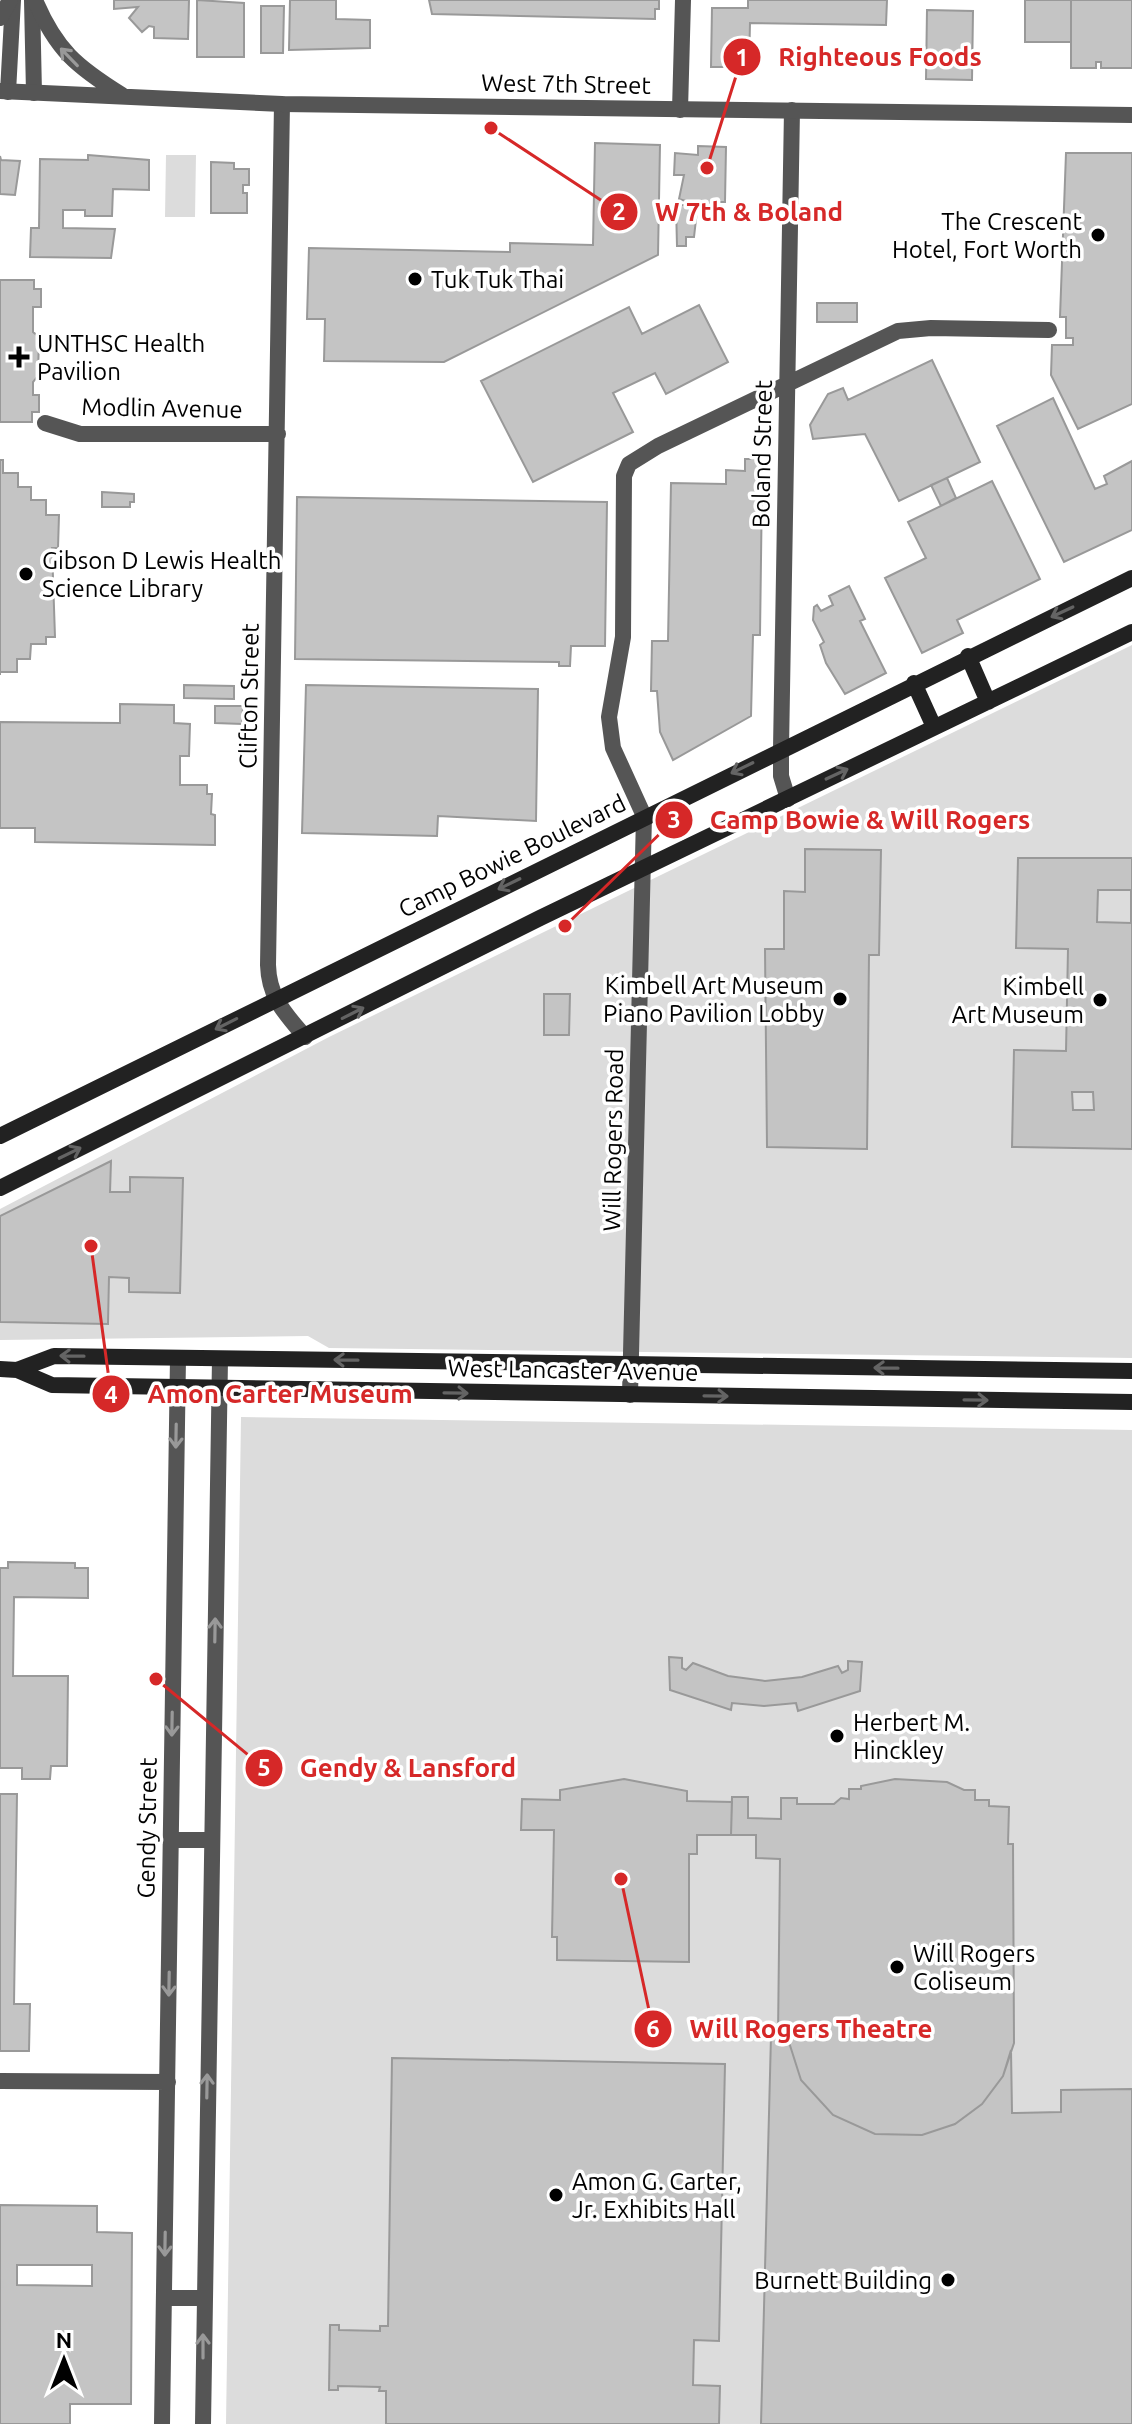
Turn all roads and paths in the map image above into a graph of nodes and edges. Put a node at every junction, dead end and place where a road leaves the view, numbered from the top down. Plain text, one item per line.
1 (11, 0) edge
2 (34, 0) edge
3 (683, 0) edge
4 (0, 18) edge
5 (4, 92) edge
6 (34, 93) junction
7 (124, 96) junction
8 (282, 104) junction
9 (680, 110) junction
10 (792, 110) junction
11 (1132, 115) edge
12 (1049, 330) dead end
13 (787, 385) junction
14 (45, 423) dead end
15 (278, 434) junction
16 (1132, 578) edge
17 (1132, 632) edge
18 (968, 656) junction
19 (914, 683) junction
20 (988, 702) junction
21 (934, 727) junction
22 (781, 749) junction
23 (788, 799) junction
24 (644, 816) junction
25 (643, 869) junction
26 (274, 1001) junction
27 (305, 1037) junction
28 (0, 1136) edge
29 (0, 1188) edge
30 (178, 1358) junction
31 (220, 1359) junction
32 (631, 1365) junction
33 (0, 1369) edge
34 (17, 1370) junction
35 (1132, 1371) edge
36 (177, 1387) junction
37 (219, 1388) junction
38 (630, 1395) junction
39 (1132, 1402) edge
40 (170, 1840) junction
41 (212, 1840) junction
42 (0, 2081) edge
43 (168, 2082) junction
44 (164, 2298) junction
45 (204, 2298) junction
46 (162, 2424) edge
47 (203, 2424) edge

1 - 4 street
1 - 5 street
2 - 6 street
7 -> 2 street
3 - 9 street
5 - 6 street, West 7th Street
6 - 7 street, West 7th Street
7 - 8 street, West 7th Street
8 - 9 street, West 7th Street
8 - 15 street, Clifton Street
9 - 10 street, West 7th Street
10 - 11 street, West 7th Street
10 - 13 street, Boland Street
12 - 13 street
13 - 22 street, Boland Street
13 - 24 street, Will Rogers Road
14 - 15 street, Modlin Avenue
15 - 26 street, Clifton Street
16 -> 18 main road, Camp Bowie Boulevard
17 - 20 main road
18 - 19 main road, Camp Bowie Boulevard
18 - 20 main road
19 - 21 main road
19 - 22 main road, Camp Bowie Boulevard
20 - 21 main road
23 -> 21 main road
22 - 23 street, Boland Street
22 -> 24 main road, Camp Bowie Boulevard
23 - 25 main road
24 - 25 street, Will Rogers Road
24 -> 26 main road, Camp Bowie Boulevard
27 -> 25 main road
25 - 32 street, Will Rogers Road
26 - 27 street
26 -> 28 main road, Camp Bowie Boulevard
29 -> 27 main road
30 - 31 main road, West Lancaster Avenue
30 -> 34 main road, West Lancaster Avenue
30 - 36 street, Gendy Street
32 -> 31 main road, West Lancaster Avenue
31 - 37 street
35 -> 32 main road, West Lancaster Avenue
32 - 38 street, Will Rogers Road
33 - 34 main road, West Lancaster Avenue
34 - 36 main road, West Lancaster Avenue
36 - 37 main road, West Lancaster Avenue
36 -> 40 street, Gendy Street
37 -> 38 main road, West Lancaster Avenue
41 -> 37 street
38 -> 39 main road, West Lancaster Avenue
40 - 41 street
40 -> 43 street, Gendy Street
45 -> 41 street
42 - 43 street
43 -> 44 street, Gendy Street
44 - 45 street
44 - 46 street, Gendy Street
47 -> 45 street

